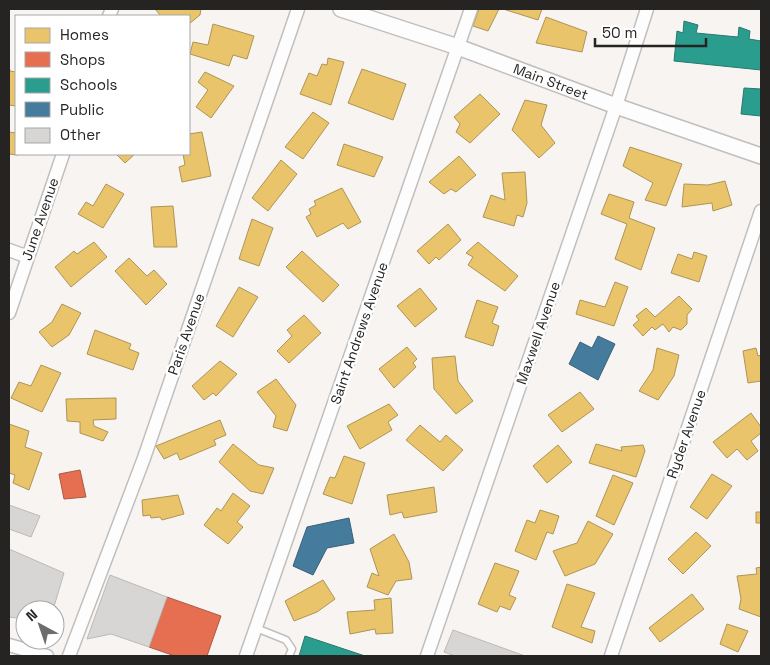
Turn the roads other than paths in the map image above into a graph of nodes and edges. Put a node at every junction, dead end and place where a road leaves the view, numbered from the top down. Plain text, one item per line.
1 (298, 9) edge
2 (342, 9) edge
3 (471, 9) edge
4 (647, 9) edge
5 (458, 47) junction
6 (616, 106) junction
7 (63, 155) edge
8 (761, 156) edge
9 (761, 211) edge
10 (9, 250) edge
11 (28, 257) junction
12 (9, 313) edge
13 (256, 628) junction
14 (9, 645) edge
15 (47, 656) edge
16 (68, 656) edge
17 (246, 656) edge
18 (289, 656) edge
19 (427, 656) edge
20 (611, 656) edge

1 - 16 street, Paris Avenue
2 - 5 street, Main Street
3 - 5 street, Saint Andrews Avenue
4 - 6 street, Maxwell Avenue
5 - 6 street, Main Street
5 - 13 street, Saint Andrews Avenue
6 - 8 street, Main Street
6 - 19 street, Maxwell Avenue
7 - 11 street, June Avenue
9 - 20 street, Ryder Avenue
10 - 11 street
11 - 12 street, June Avenue
13 - 17 street, Saint Andrews Avenue
13 - 18 lane
14 - 15 street

